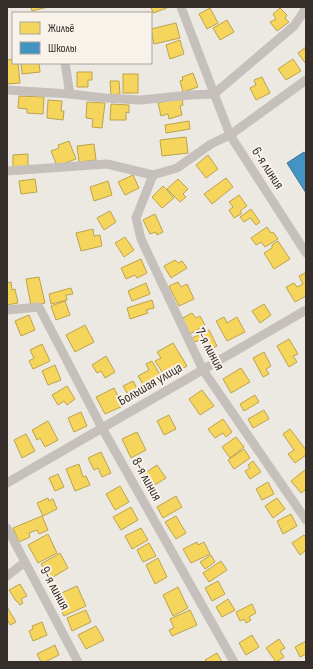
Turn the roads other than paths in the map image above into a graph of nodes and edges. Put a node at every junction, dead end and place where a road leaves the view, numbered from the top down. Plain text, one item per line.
1 (181, 7) edge
2 (304, 7) edge
3 (65, 64) edge
4 (306, 80) edge
5 (7, 90) edge
6 (70, 94) junction
7 (214, 94) junction
8 (230, 135) junction
9 (7, 171) edge
10 (152, 175) junction
11 (306, 253) edge
12 (7, 310) edge
13 (306, 310) edge
14 (203, 370) junction
15 (102, 428) junction
16 (7, 483) edge
17 (306, 520) edge
18 (7, 528) edge
19 (25, 562) junction
20 (7, 576) edge
21 (78, 662) edge
22 (234, 662) edge

1 - 7 street, 6-я линия
2 - 7 street
3 - 6 street
4 - 8 street
5 - 6 street
6 - 7 street
7 - 8 street, 6-я линия
8 - 10 street
8 - 11 street, 6-я линия
9 - 10 street
10 - 14 street, 7-я линия
12 - 15 street, 8-я линия
13 - 14 street, Большая улица
14 - 15 street, Большая улица
14 - 17 street, 7-я линия
15 - 16 street, Большая улица
15 - 22 street, 8-я линия
18 - 19 street, 9-я линия
19 - 20 street
19 - 21 street, 9-я линия

